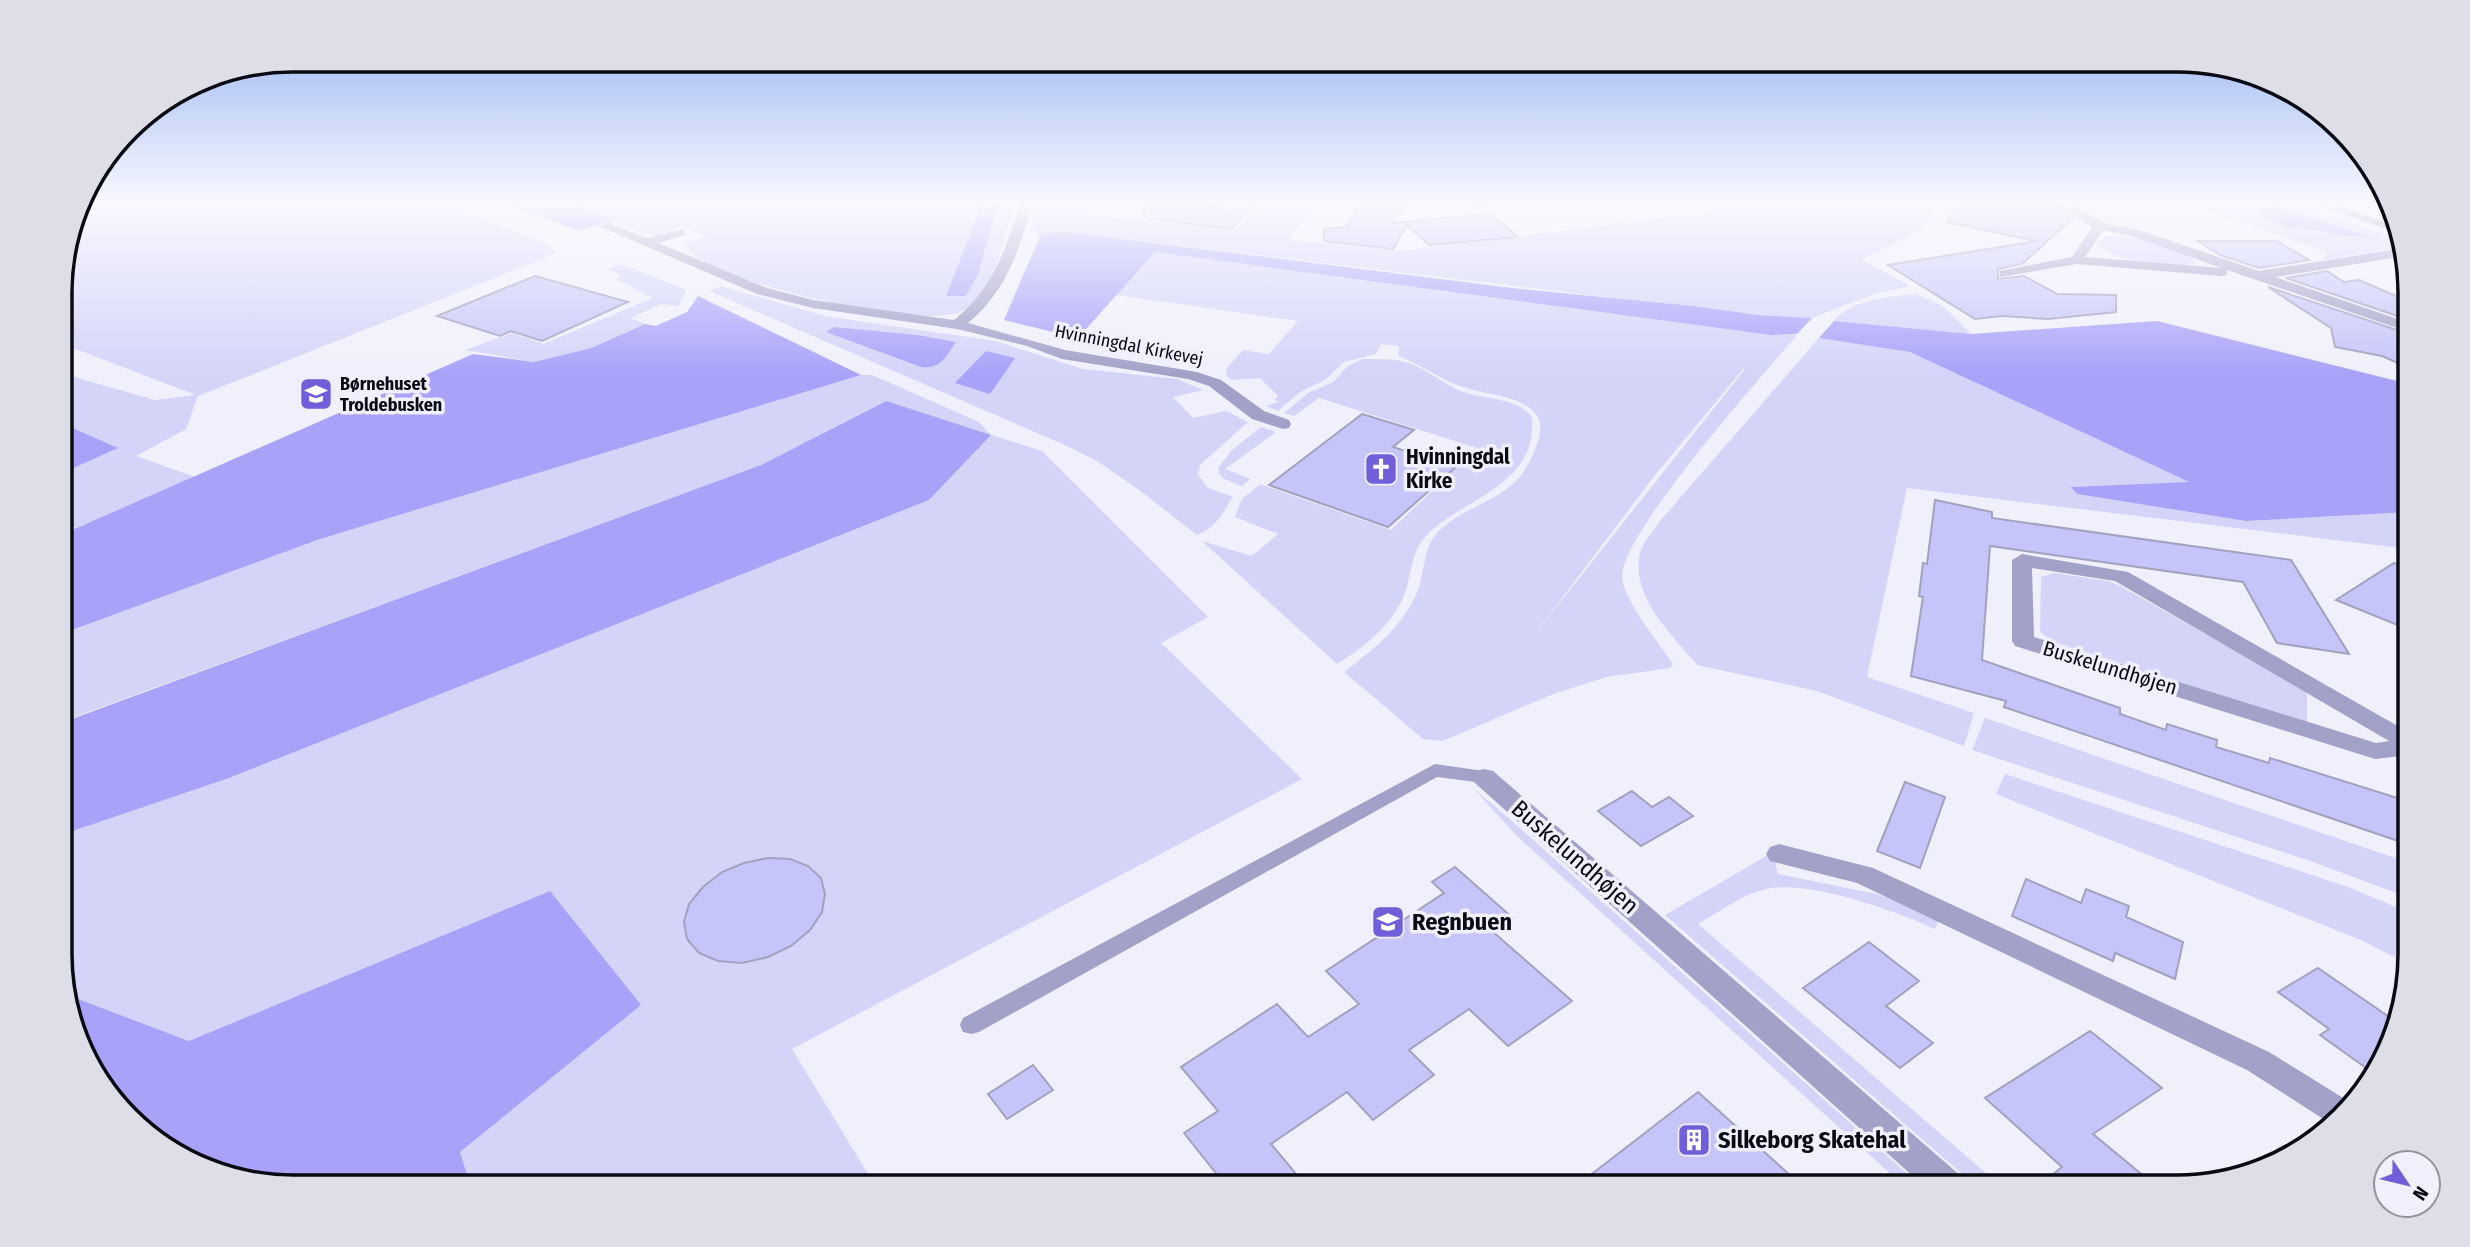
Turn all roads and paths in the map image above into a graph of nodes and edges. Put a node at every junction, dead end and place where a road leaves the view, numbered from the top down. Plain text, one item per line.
1 (684, 259) edge
2 (1007, 259) edge
3 (2208, 259) edge
4 (2360, 259) edge
5 (2077, 260) joint
6 (2005, 274) dead end
7 (2256, 276) junction
8 (2398, 324) edge
9 (957, 325) junction
10 (1283, 424) dead end
11 (2398, 738) edge
12 (2398, 747) edge
13 (1484, 776) joint
14 (1779, 854) dead end
15 (971, 1025) dead end
16 (2334, 1109) edge
17 (1935, 1175) edge

1 - 9 street, Hvinningdal Kirkevej
2 - 9 street
3 - 7 street
4 - 7 street
5 - 6 street
5 - 7 street
7 - 8 street
9 - 10 street, Hvinningdal Kirkevej
11 - 12 street, Buskelundhøjen
13 - 15 lane
13 - 17 street, Buskelundhøjen
14 - 16 street

